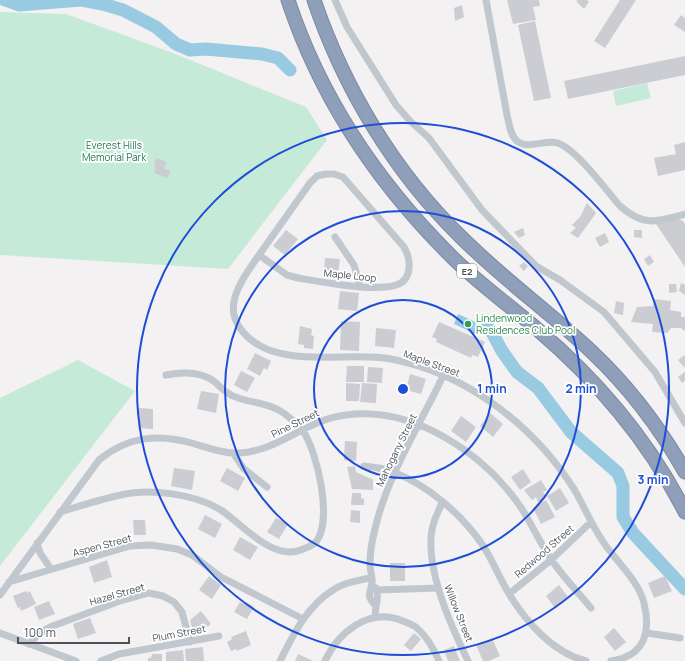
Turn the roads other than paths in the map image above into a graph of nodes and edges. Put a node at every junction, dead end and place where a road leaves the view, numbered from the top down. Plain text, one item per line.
1 (288, 0) edge
2 (314, 0) edge
3 (335, 0) edge
4 (486, 0) edge
5 (685, 214) edge
6 (334, 238) dead end
7 (259, 256) junction
8 (360, 286) junction
9 (166, 375) dead end
10 (443, 376) junction
11 (685, 423) edge
12 (420, 424) junction
13 (302, 430) junction
14 (234, 454) junction
15 (364, 466) dead end
16 (394, 472) junction
17 (685, 472) edge
18 (267, 487) dead end
19 (442, 502) junction
20 (60, 512) junction
21 (685, 512) edge
22 (591, 522) junction
23 (37, 543) junction
24 (551, 560) junction
25 (52, 569) junction
26 (371, 580) junction
27 (10, 582) junction
28 (438, 588) junction
29 (377, 590) junction
30 (509, 594) junction
31 (0, 595) edge
32 (375, 605) junction
33 (591, 608) dead end
34 (375, 616) junction
35 (303, 619) junction
36 (647, 633) junction
37 (0, 634) edge
38 (219, 636) dead end
39 (680, 638) dead end
40 (190, 642) junction
41 (29, 644) junction
42 (118, 658) edge
43 (76, 661) edge
44 (101, 661) edge
45 (280, 661) edge
46 (325, 661) edge
47 (439, 661) edge
48 (468, 661) edge
49 (586, 661) edge
50 (611, 661) edge

1 - 21 highway, E2
2 - 17 highway, E2
3 - 11 street
4 - 5 street
6 - 8 street
7 - 8 street, Maple Loop
7 - 8 street, Maple Loop
7 - 10 street, Maple Street
9 - 13 street
10 - 12 street, Mahogany Street
10 - 22 street, Maple Street
12 - 13 street, Pine Street
12 - 16 street, Mahogany Street
12 - 24 street, Pine Street
13 - 14 street, Pine Street
13 - 20 street
14 - 18 street
14 - 20 street, Pine Street
15 - 16 street
16 - 19 street
16 - 26 street, Mahogany Street
19 - 28 street, Willow Street
19 - 30 street
20 - 23 street, Pine Street
22 - 24 street, Redwood Street
22 - 36 street, Maple Street
23 - 25 street
23 - 27 street, Pine Street
24 - 30 street, Redwood Street
24 - 33 street, Pine Street
25 - 27 street, Aspen Street
25 - 35 street, Aspen Street
26 - 29 street
26 - 32 street, Mahogany Street
26 - 35 street
27 - 31 street, Pine Street
28 - 29 street
28 - 48 street, Willow Street
29 - 32 street, Mahogany Street
30 - 49 street
32 - 34 street, Mahogany Street
34 - 46 street
34 - 47 street
35 - 45 street
36 - 39 street
36 - 50 street
37 - 41 street
38 - 40 street, Plum Street
40 - 41 street, Hazel Street
40 - 42 street, Plum Street
41 - 43 street
42 - 44 street, Plum Street

